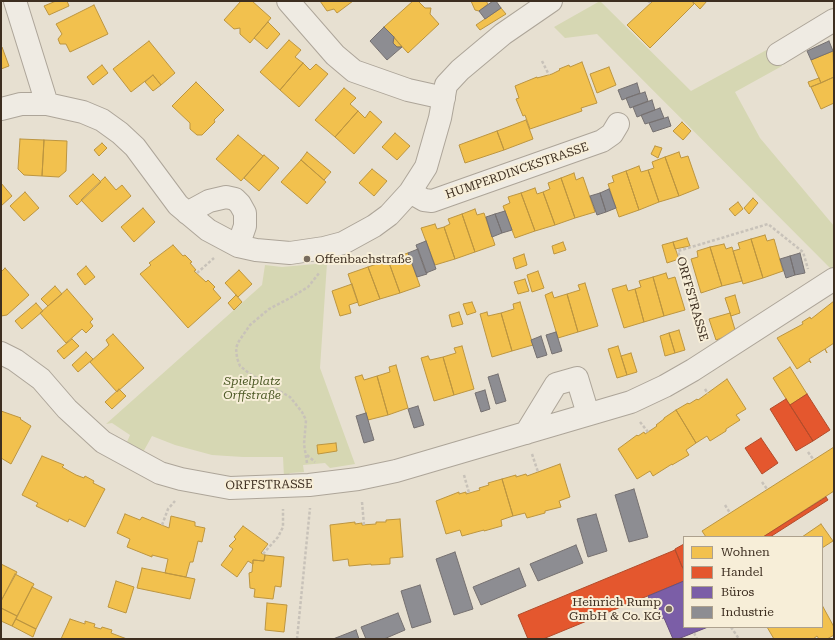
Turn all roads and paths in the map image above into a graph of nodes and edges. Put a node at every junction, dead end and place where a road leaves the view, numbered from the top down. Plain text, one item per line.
1 (14, 1) edge
2 (288, 1) edge
3 (551, 1) edge
4 (834, 20) edge
5 (778, 54) dead end
6 (542, 61) dead end
7 (549, 75) dead end
8 (444, 98) junction
9 (47, 104) junction
10 (1, 109) edge
11 (618, 124) dead end
12 (410, 192) junction
13 (187, 213) junction
14 (238, 246) junction
15 (324, 248) junction
16 (210, 262) dead end
17 (196, 273) dead end
18 (834, 279) edge
19 (815, 293) junction
20 (1, 353) edge
21 (710, 359) junction
22 (588, 414) junction
23 (526, 433) junction
24 (808, 452) dead end
25 (813, 459) dead end
26 (308, 477) junction
27 (762, 482) dead end
28 (767, 489) dead end
29 (176, 500) dead end
30 (725, 505) dead end
31 (730, 513) dead end
32 (162, 525) dead end
33 (282, 527) dead end
34 (263, 554) dead end
35 (732, 628) edge
36 (694, 633) dead end
37 (298, 639) edge
38 (697, 639) edge
39 (739, 639) edge

1 - 9 street
2 - 8 street
3 - 8 street
4 - 5 street
6 - 7 path
8 - 12 street
9 - 10 street
9 - 13 street
11 - 12 street, HUMPERDINCKSTRASSE
12 - 15 street
13 - 14 street
13 - 14 street
14 - 15 street
15 - 26 path
16 - 17 path
18 - 19 street, ORFFSTRASSE
19 - 21 street, ORFFSTRASSE
19 - 21 path, ORFFSTRASSE
20 - 26 street, ORFFSTRASSE
21 - 22 street, ORFFSTRASSE
22 - 23 street, ORFFSTRASSE
22 - 23 street
23 - 26 street, ORFFSTRASSE
24 - 25 path
26 - 37 path
27 - 28 path
29 - 32 path
30 - 31 path
33 - 34 path
35 - 39 path
36 - 38 path

